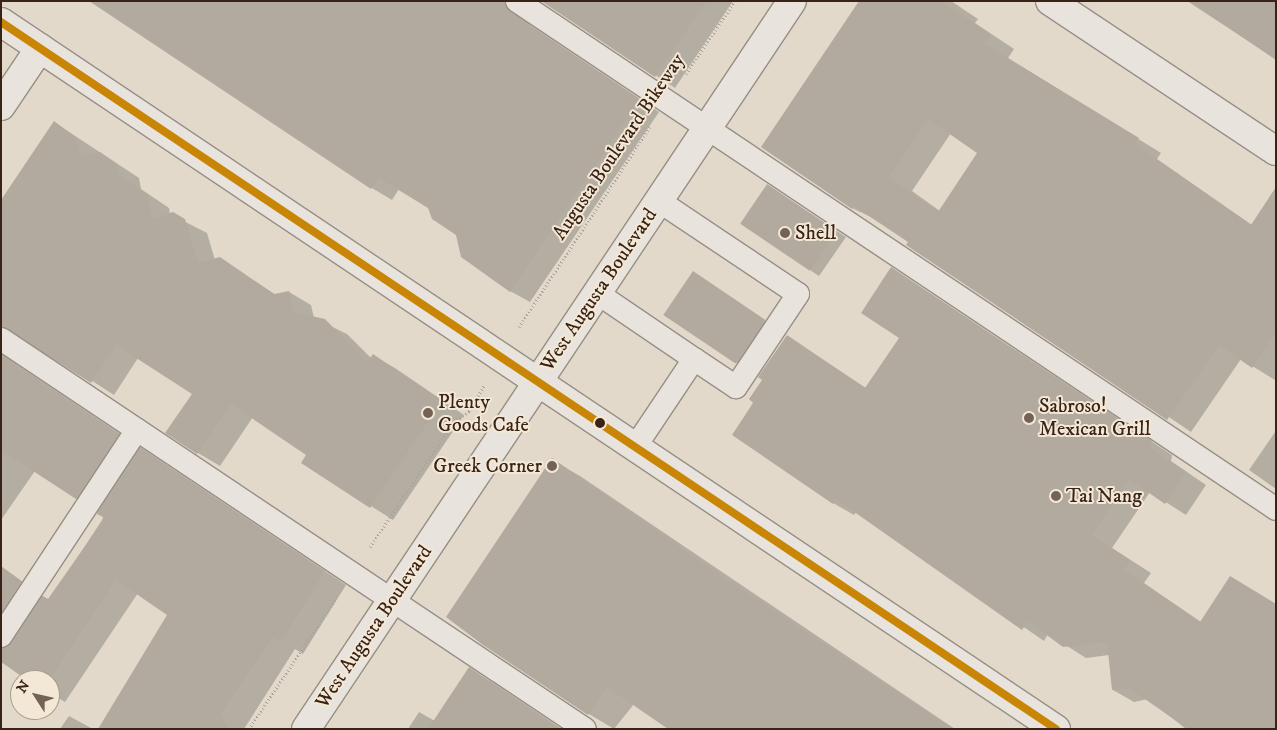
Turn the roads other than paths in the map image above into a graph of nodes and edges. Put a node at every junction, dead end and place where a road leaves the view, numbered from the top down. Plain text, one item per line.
1 (517, 1) edge
2 (792, 1) edge
3 (1050, 1) edge
4 (1, 22) edge
5 (40, 48) junction
6 (1, 106) edge
7 (707, 128) junction
8 (1276, 151) edge
9 (659, 201) junction
10 (597, 293) junction
11 (1, 339) edge
12 (694, 359) junction
13 (538, 382) junction
14 (137, 430) junction
15 (635, 447) junction
16 (1276, 509) edge
17 (392, 600) junction
18 (1, 636) edge
19 (1042, 725) edge
20 (306, 729) edge
21 (584, 729) edge

1 - 7 lane
2 - 7 main road, West Augusta Boulevard
3 - 8 main road
4 - 5 main road
5 - 6 main road
5 - 13 main road
7 - 9 main road, West Augusta Boulevard
7 - 16 lane
9 - 10 main road, West Augusta Boulevard
9 - 12 lane
10 - 12 lane
10 - 13 main road, West Augusta Boulevard
11 - 14 lane
12 - 15 lane
13 - 15 main road
13 - 17 main road, West Augusta Boulevard
14 - 17 lane
14 - 18 lane
15 - 19 main road
17 - 20 main road, West Augusta Boulevard
17 - 21 lane

